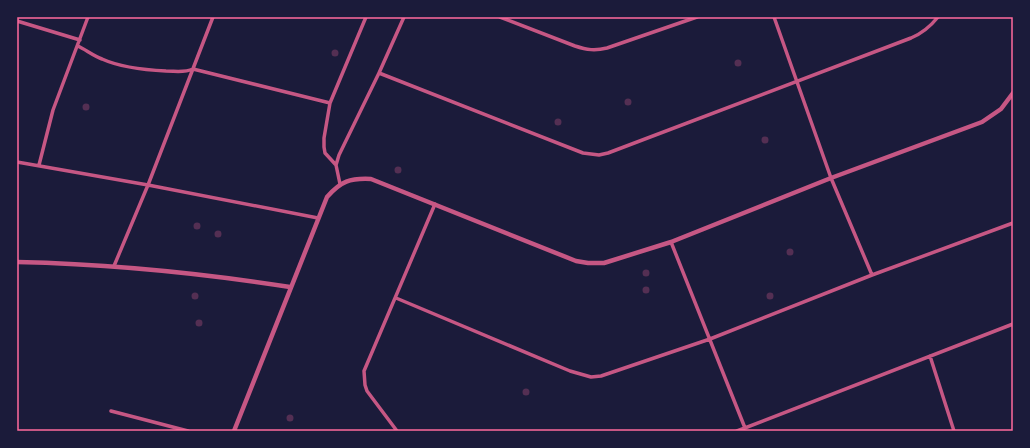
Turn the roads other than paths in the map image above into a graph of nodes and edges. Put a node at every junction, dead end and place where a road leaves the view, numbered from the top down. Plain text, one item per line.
1 (88, 17) edge
2 (213, 17) edge
3 (366, 17) edge
4 (404, 17) edge
5 (500, 17) edge
6 (697, 17) edge
7 (774, 17) edge
8 (938, 17) edge
9 (17, 21) edge
10 (80, 40) junction
11 (78, 46) junction
12 (193, 69) junction
13 (380, 73) junction
14 (797, 81) junction
15 (1013, 93) edge
16 (330, 103) junction
17 (17, 162) edge
18 (39, 165) junction
19 (336, 165) junction
20 (832, 178) junction
21 (340, 184) junction
22 (148, 185) junction
23 (435, 204) junction
24 (318, 218) junction
25 (1013, 223) edge
26 (671, 242) junction
27 (17, 262) edge
28 (114, 266) junction
29 (872, 276) junction
30 (290, 287) junction
31 (396, 298) junction
32 (1013, 324) edge
33 (710, 340) junction
34 (930, 356) junction
35 (111, 411) dead end
36 (746, 428) junction
37 (188, 431) edge
38 (234, 431) edge
39 (397, 431) edge
40 (737, 431) edge
41 (954, 431) edge

1 - 10 street
2 - 12 street
3 - 16 street
4 - 13 street
5 - 6 street
7 - 14 street
8 - 14 street
9 - 10 street
10 - 11 street
11 - 12 street
11 - 18 street
12 - 16 street
12 - 22 street
13 - 14 street
13 - 19 street
14 - 20 street
15 - 20 street
16 - 19 street
17 - 18 street
18 - 22 street
19 - 21 street
20 - 26 street
20 - 29 street
21 - 23 street
21 - 24 street
22 - 24 street
22 - 28 street
23 - 26 street
23 - 31 street
24 - 30 street
25 - 29 street
26 - 33 street
27 - 28 street
28 - 30 street
29 - 33 street
30 - 38 street
31 - 33 street
31 - 39 street
32 - 34 street
33 - 36 street
34 - 36 street
34 - 41 street
35 - 37 street
36 - 40 street

